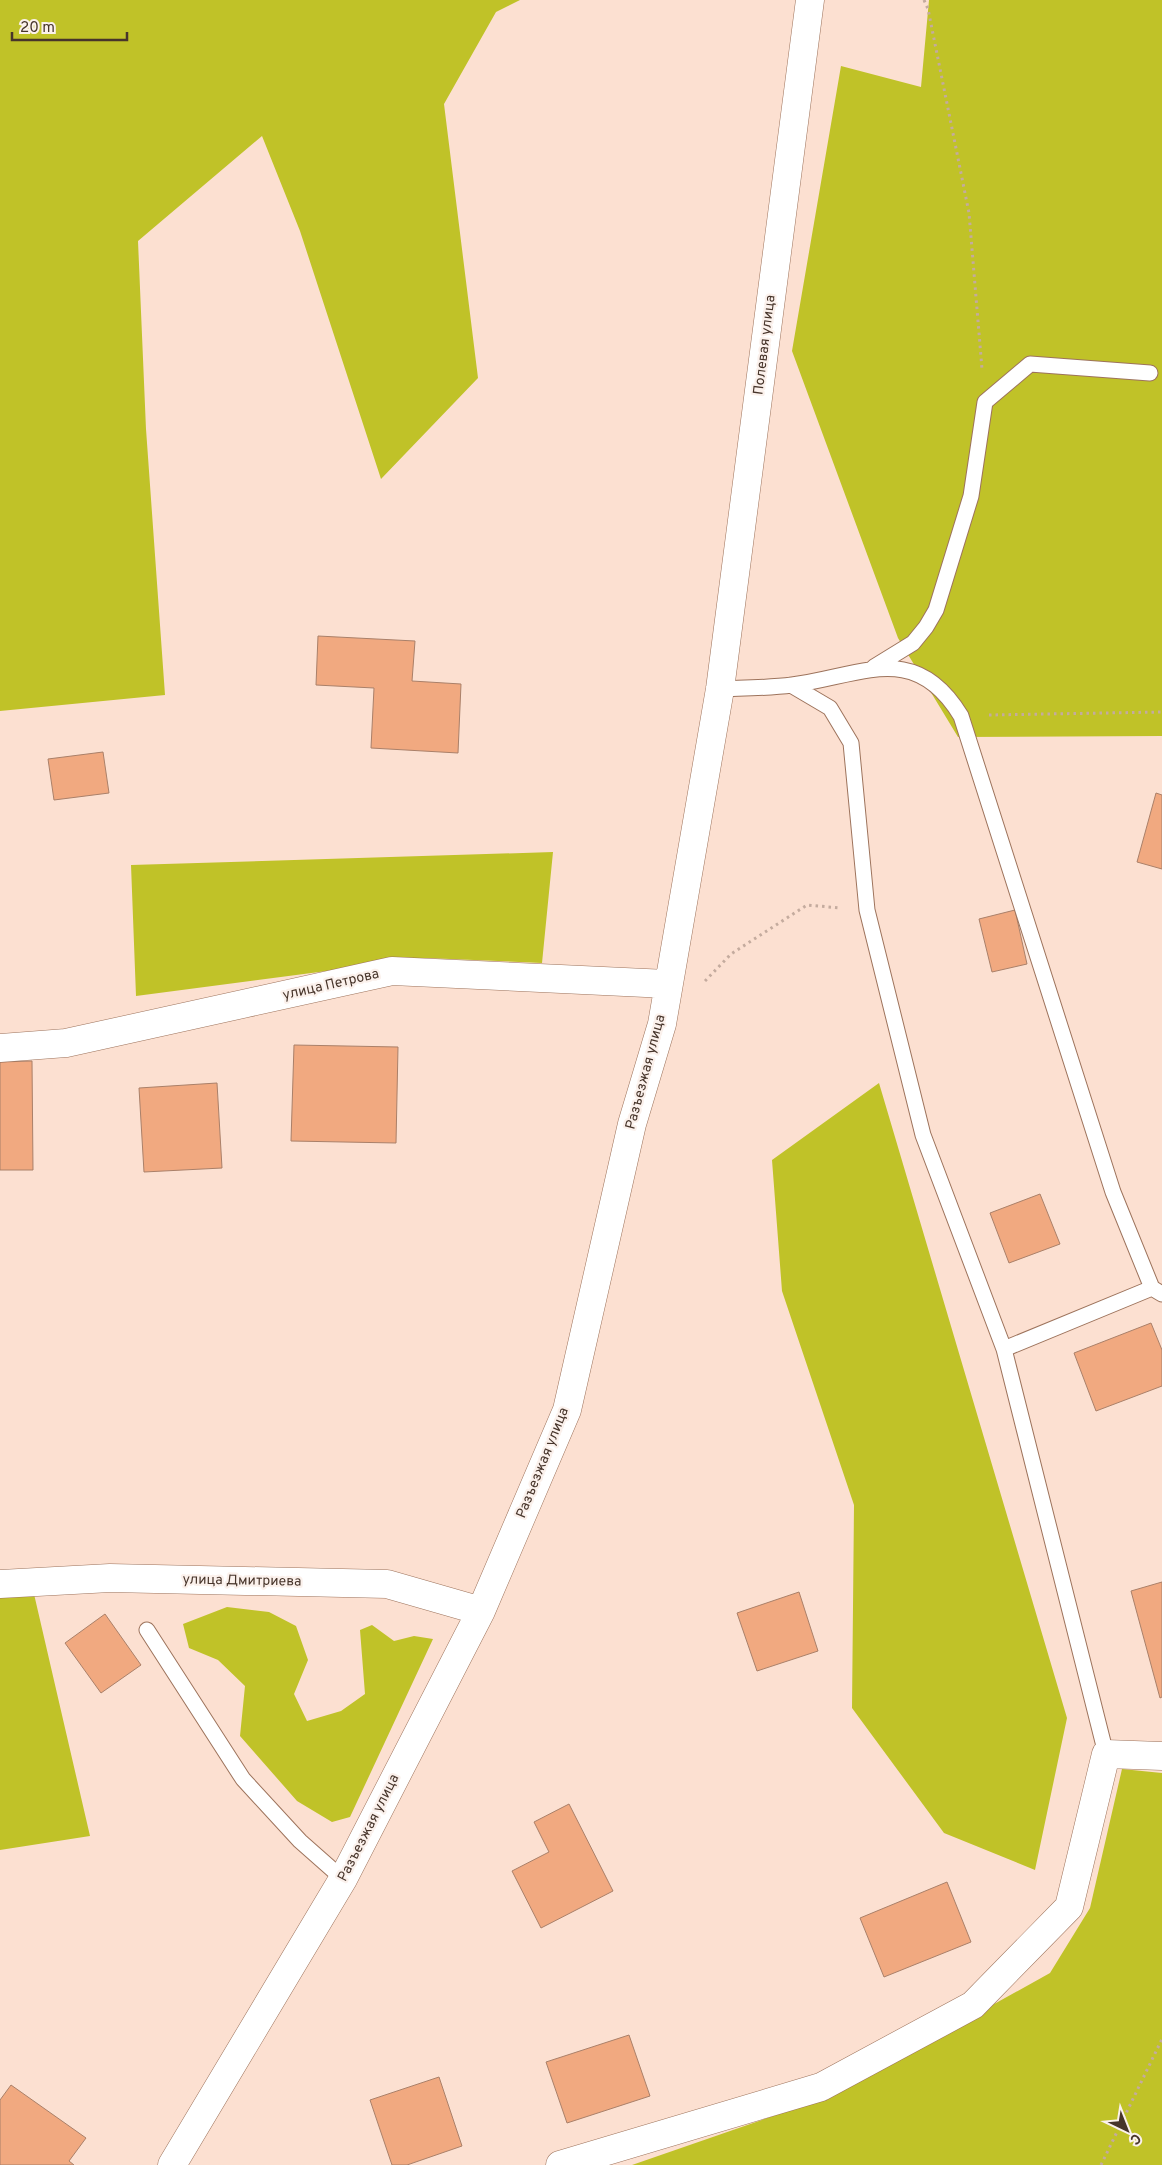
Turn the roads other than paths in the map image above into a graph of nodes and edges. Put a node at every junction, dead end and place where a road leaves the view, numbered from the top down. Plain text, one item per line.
1 (810, 0) edge
2 (1150, 373) dead end
3 (874, 668) junction
4 (791, 685) junction
5 (720, 690) junction
6 (667, 984) junction
7 (0, 1048) edge
8 (1157, 1291) edge
9 (1004, 1349) junction
10 (0, 1584) edge
11 (481, 1611) junction
12 (146, 1630) dead end
13 (1106, 1754) junction
14 (1162, 1756) edge
15 (343, 1880) junction
16 (172, 2165) edge
17 (560, 2165) edge

1 - 5 street, Полевая улица
2 - 3 lane
3 - 4 lane
3 - 8 lane
4 - 5 lane
4 - 9 lane
5 - 6 street, Разъезжая улица
6 - 7 street, улица Петрова
6 - 11 street, Разъезжая улица
8 - 9 lane
9 - 13 lane
10 - 11 street, улица Дмитриева
11 - 15 street, Разъезжая улица
12 - 15 lane
13 - 14 street
13 - 17 street
15 - 16 street, Разъезжая улица

